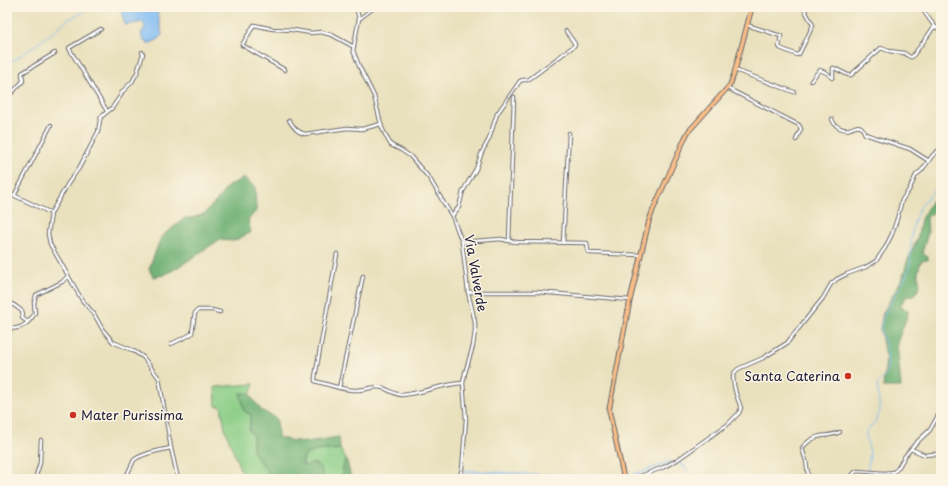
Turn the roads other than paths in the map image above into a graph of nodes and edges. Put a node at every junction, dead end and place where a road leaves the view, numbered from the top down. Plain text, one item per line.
1 (356, 7) edge
2 (376, 7) edge
3 (752, 7) edge
4 (803, 7) edge
5 (919, 7) edge
6 (358, 18) junction
7 (747, 25) junction
8 (936, 27) junction
9 (101, 28) dead end
10 (566, 31) dead end
11 (941, 31) edge
12 (354, 47) junction
13 (142, 52) dead end
14 (55, 53) dead end
15 (285, 70) dead end
16 (735, 70) junction
17 (812, 81) dead end
18 (727, 88) junction
19 (794, 92) dead end
20 (514, 97) dead end
21 (7, 98) edge
22 (107, 112) junction
23 (832, 119) dead end
24 (289, 120) dead end
25 (381, 124) junction
26 (51, 125) dead end
27 (569, 133) dead end
28 (796, 140) dead end
29 (941, 148) edge
30 (929, 160) junction
31 (7, 192) edge
32 (14, 196) junction
33 (51, 213) junction
34 (452, 216) junction
35 (509, 241) junction
36 (462, 242) junction
37 (564, 243) junction
38 (337, 254) dead end
39 (641, 255) junction
40 (363, 276) dead end
41 (69, 278) junction
42 (468, 292) junction
43 (630, 300) junction
44 (9, 303) dead end
45 (220, 312) dead end
46 (28, 322) junction
47 (7, 327) edge
48 (11, 329) junction
49 (7, 335) edge
50 (171, 344) dead end
51 (463, 383) junction
52 (339, 388) junction
53 (941, 410) edge
54 (840, 432) dead end
55 (42, 440) dead end
56 (171, 448) junction
57 (911, 449) junction
58 (941, 455) edge
59 (624, 478) edge
60 (35, 479) edge
61 (125, 479) edge
62 (178, 479) edge
63 (460, 479) edge
64 (633, 479) edge
65 (810, 479) edge
66 (849, 479) edge

1 - 6 street, Via Valverde
2 - 6 street
3 - 7 main road
4 - 7 street
5 - 8 street
6 - 12 street, Via Valverde
7 - 16 main road
8 - 11 street
8 - 17 street
9 - 22 street
10 - 34 street
12 - 15 street
12 - 25 street, Via Valverde
13 - 22 street
14 - 21 street
16 - 18 main road
16 - 19 street
18 - 28 street
18 - 39 main road
20 - 35 street
22 - 33 street
23 - 30 street
24 - 25 street
25 - 34 street, Via Valverde
26 - 32 street
27 - 37 street
29 - 30 street
30 - 64 street
31 - 32 street
32 - 33 street
33 - 41 street
34 - 36 street, Via Valverde
35 - 36 street
35 - 37 street
36 - 42 street, Via Valverde
37 - 39 street
38 - 52 street
39 - 43 main road
40 - 52 street
41 - 46 street
41 - 56 street
42 - 43 street
42 - 51 street, Via Valverde
43 - 59 main road
44 - 46 street
45 - 50 street
46 - 48 street
47 - 48 street
48 - 49 street
51 - 52 street
51 - 63 street, Via Valverde
53 - 57 street
54 - 65 street
55 - 60 street
56 - 61 street
56 - 62 street
57 - 58 street
57 - 66 street

